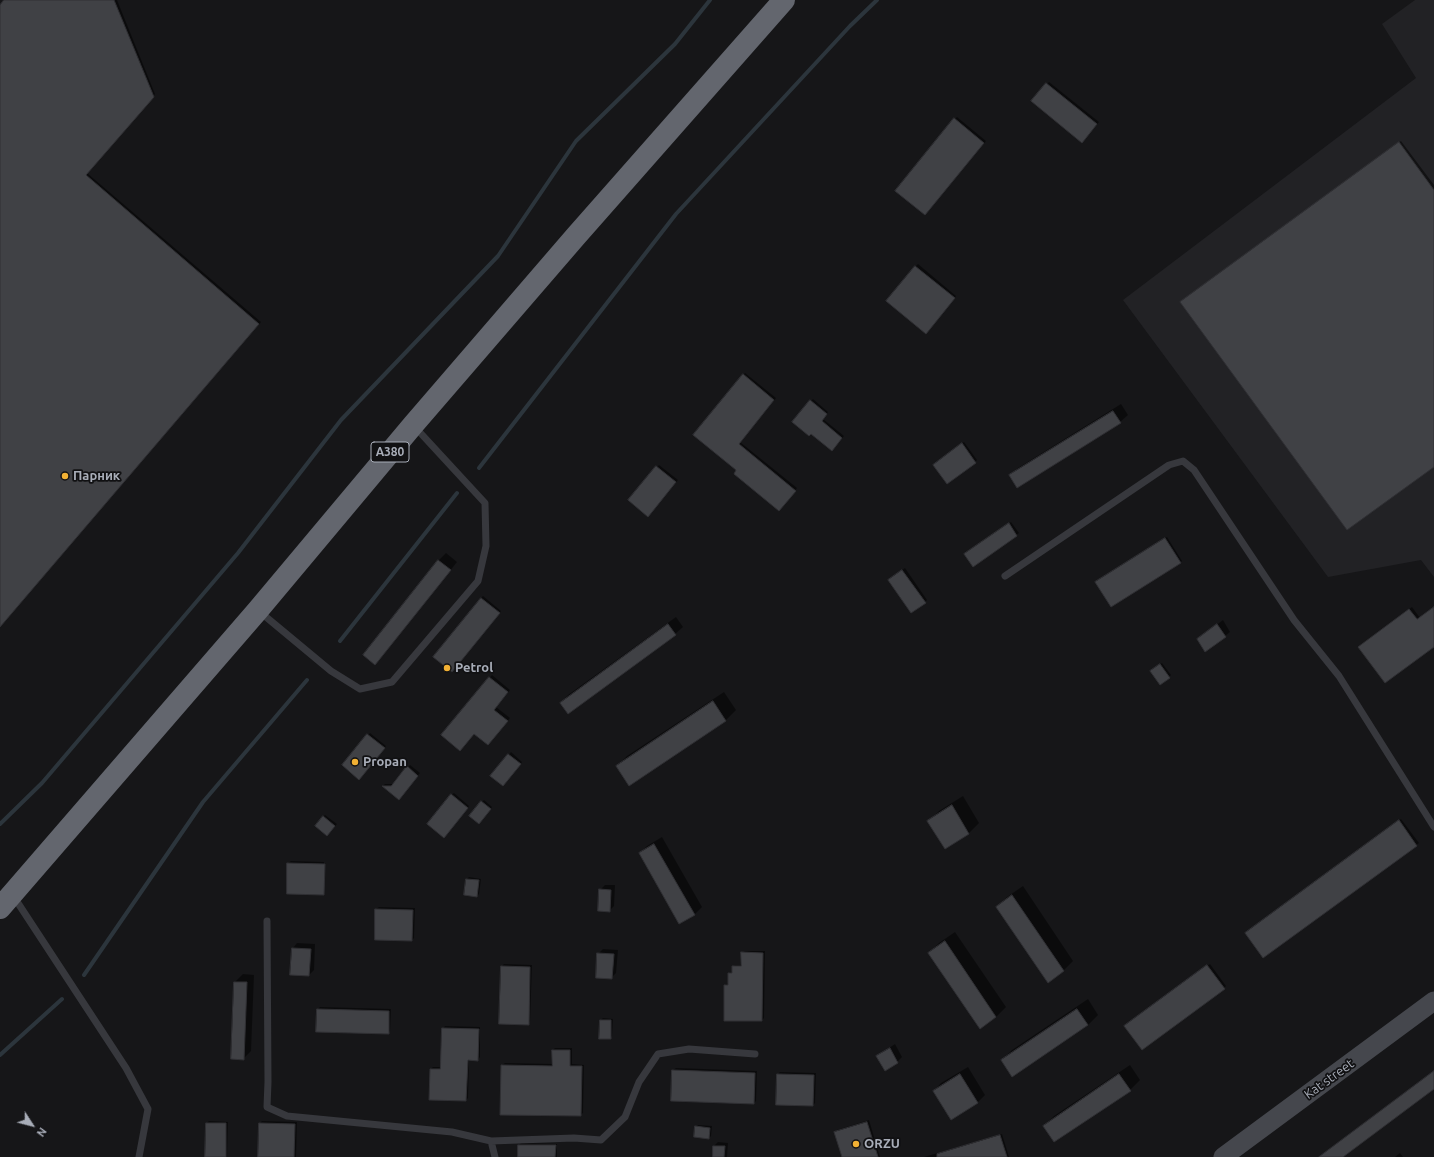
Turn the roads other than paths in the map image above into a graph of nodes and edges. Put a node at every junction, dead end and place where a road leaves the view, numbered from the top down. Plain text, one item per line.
1 (784, 0) edge
2 (413, 425) junction
3 (1005, 576) dead end
4 (258, 610) junction
5 (1434, 827) edge
6 (6, 901) edge
7 (267, 921) dead end
8 (1434, 1001) edge
9 (755, 1054) dead end
10 (491, 1141) junction
11 (139, 1157) edge
12 (495, 1157) edge
13 (1224, 1157) edge

1 - 2 highway, A380
2 - 4 highway, A380
2 - 4 lane
3 - 5 lane
4 - 6 highway, A380
6 - 11 lane
7 - 10 lane
8 - 13 street, Kat street
9 - 10 lane
10 - 12 lane

